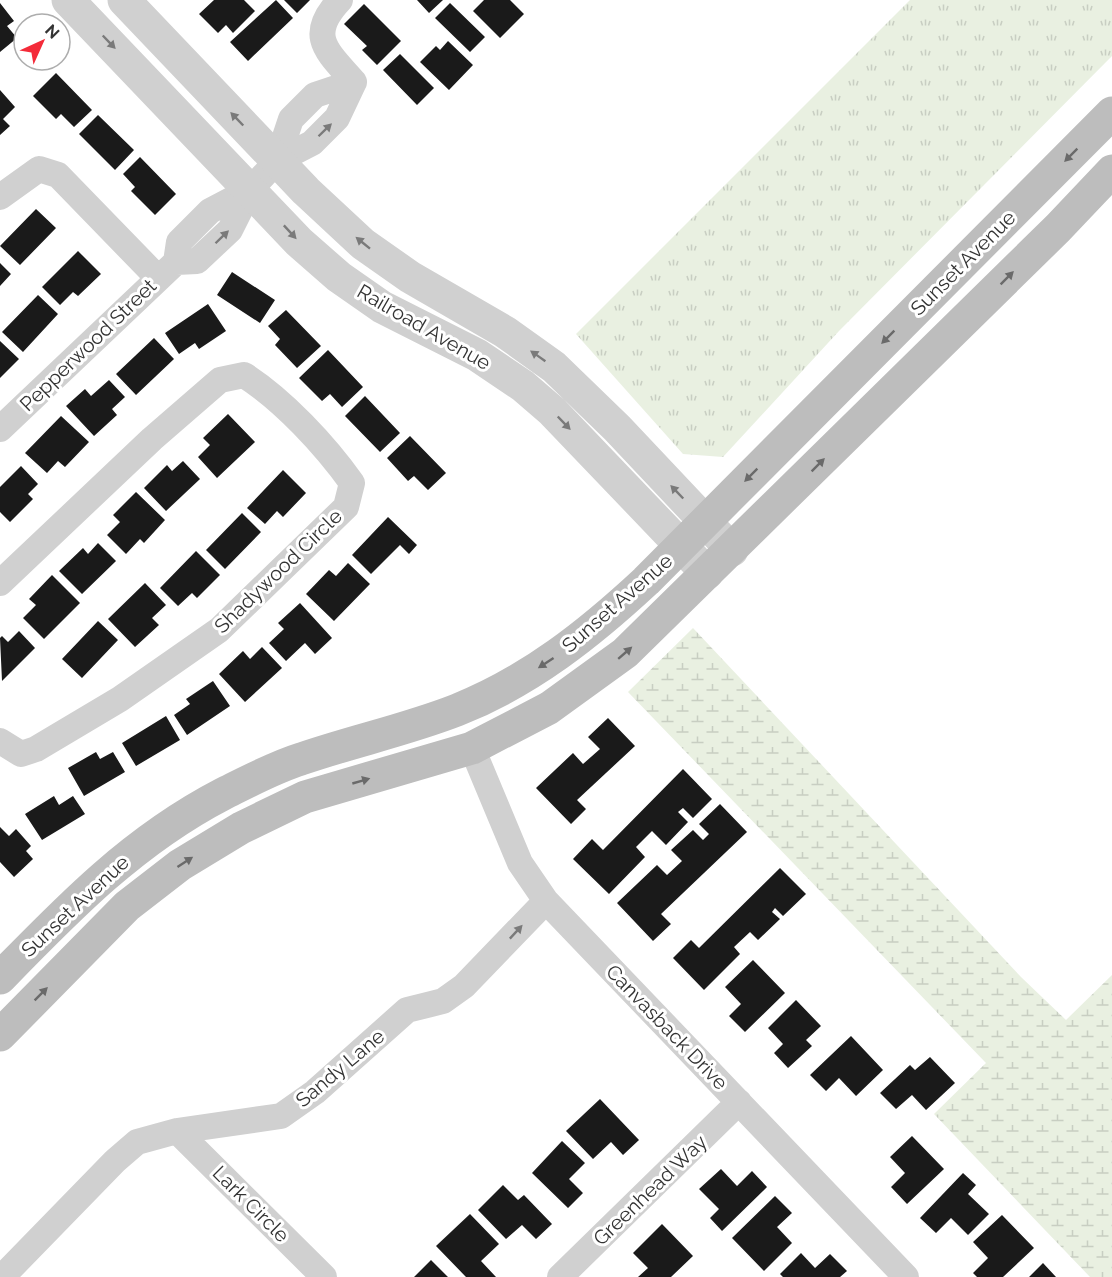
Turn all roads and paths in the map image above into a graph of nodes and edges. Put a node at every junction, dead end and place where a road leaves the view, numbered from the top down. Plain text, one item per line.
1 (68, 0) edge
2 (124, 0) edge
3 (340, 0) edge
4 (1112, 113) edge
5 (277, 161) junction
6 (1112, 171) edge
7 (250, 190) junction
8 (0, 196) edge
9 (167, 270) junction
10 (0, 429) edge
11 (705, 522) junction
12 (681, 546) junction
13 (732, 550) junction
14 (708, 573) junction
15 (0, 583) edge
16 (0, 741) edge
17 (472, 748) junction
18 (546, 900) junction
19 (0, 978) edge
20 (0, 1035) edge
21 (739, 1102) junction
22 (177, 1131) junction
23 (567, 1275) edge
24 (2, 1277) edge
25 (324, 1277) edge
26 (906, 1277) edge

1 -> 7 street, Railroad Avenue
5 -> 2 street, Railroad Avenue
3 - 5 street, Pepperwood Street
4 -> 11 main road, Sunset Avenue
5 - 7 street, Pepperwood Street
11 -> 5 street, Railroad Avenue
13 -> 6 main road, Sunset Avenue
7 - 9 street, Pepperwood Street
7 -> 12 street, Railroad Avenue
8 - 9 street
9 - 10 street, Pepperwood Street
11 - 12 main road, Sunset Avenue
11 - 13 street, Railroad Avenue
12 - 14 street, Railroad Avenue
12 -> 19 main road, Sunset Avenue
13 - 14 main road, Sunset Avenue
17 -> 14 main road, Sunset Avenue
15 - 16 street, Shadywood Circle
17 - 18 street, Canvasback Drive
20 -> 17 main road, Sunset Avenue
18 - 21 street, Canvasback Drive
22 -> 18 street, Sandy Lane
21 - 23 street, Greenhead Way
21 - 26 street, Canvasback Drive
22 - 24 street, Sandy Lane
22 - 25 street, Lark Circle

